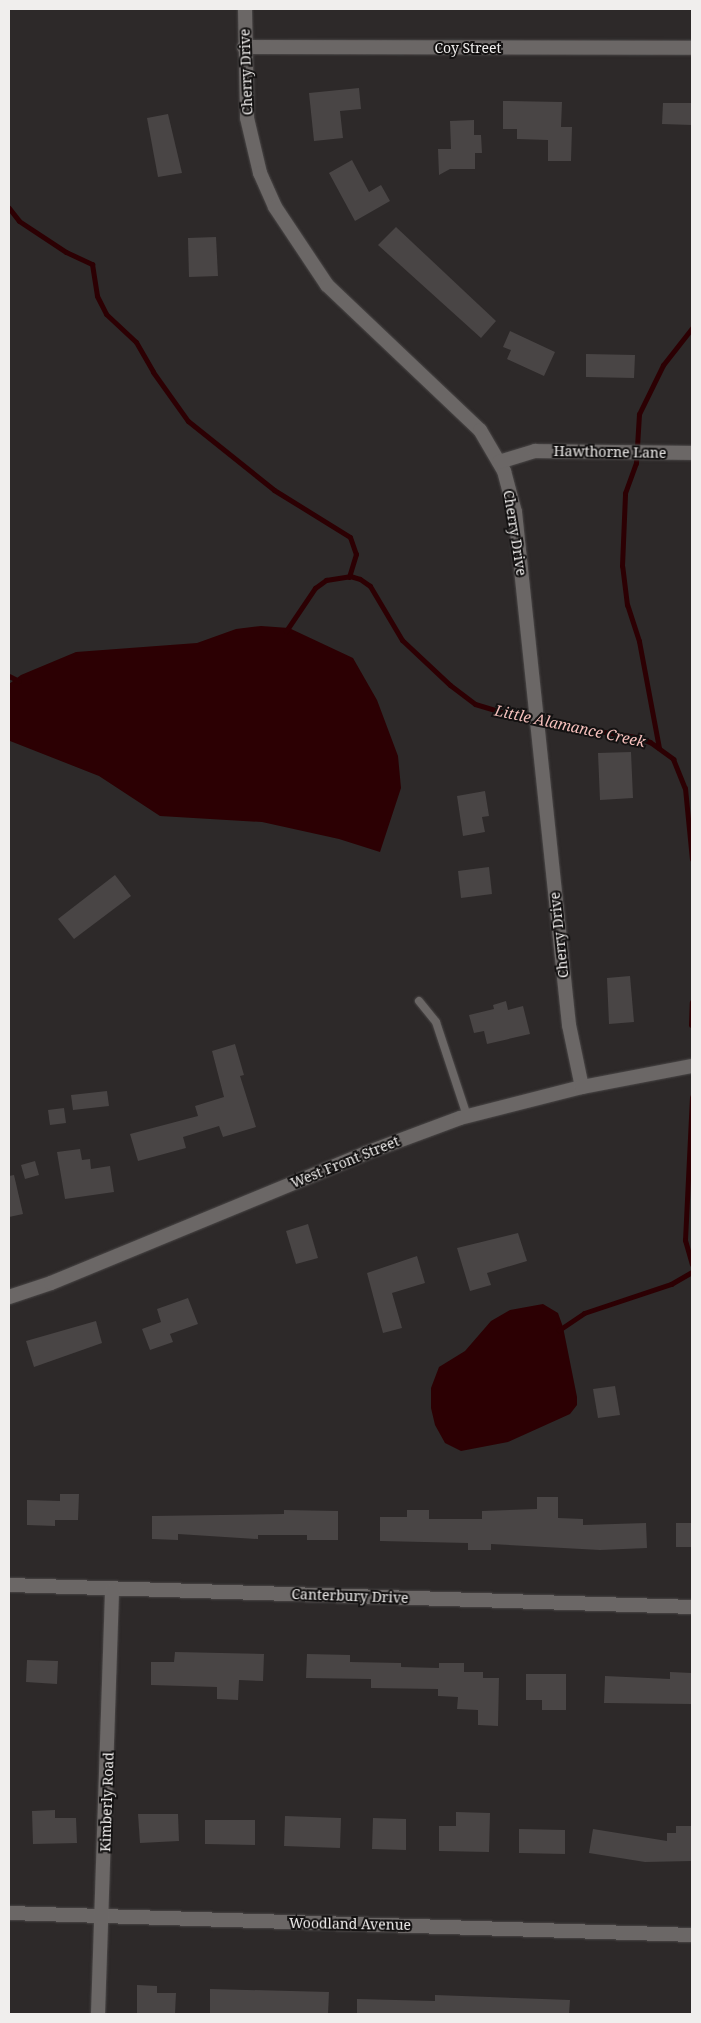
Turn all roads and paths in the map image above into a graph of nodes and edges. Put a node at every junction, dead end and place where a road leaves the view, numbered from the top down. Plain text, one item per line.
1 (244, 9) edge
2 (244, 47) junction
3 (692, 48) edge
4 (692, 453) edge
5 (499, 462) junction
6 (419, 1001) dead end
7 (692, 1066) edge
8 (582, 1086) junction
9 (467, 1116) junction
10 (9, 1297) edge
11 (9, 1585) edge
12 (112, 1590) junction
13 (692, 1607) edge
14 (9, 1913) edge
15 (102, 1917) junction
16 (692, 1935) edge
17 (98, 2014) edge

1 - 2 street, Cherry Drive
2 - 3 street, Coy Street
2 - 5 street, Cherry Drive
4 - 5 street, Hawthorne Lane
5 - 8 street, Cherry Drive
6 - 9 lane
7 - 8 street, West Front Street
8 - 9 street, West Front Street
9 - 10 street, West Front Street
11 - 12 street, Canterbury Drive
12 - 13 street, Canterbury Drive
12 - 15 street, Kimberly Road
14 - 15 street, Woodland Avenue
15 - 16 street, Woodland Avenue
15 - 17 street, Kimberly Road

